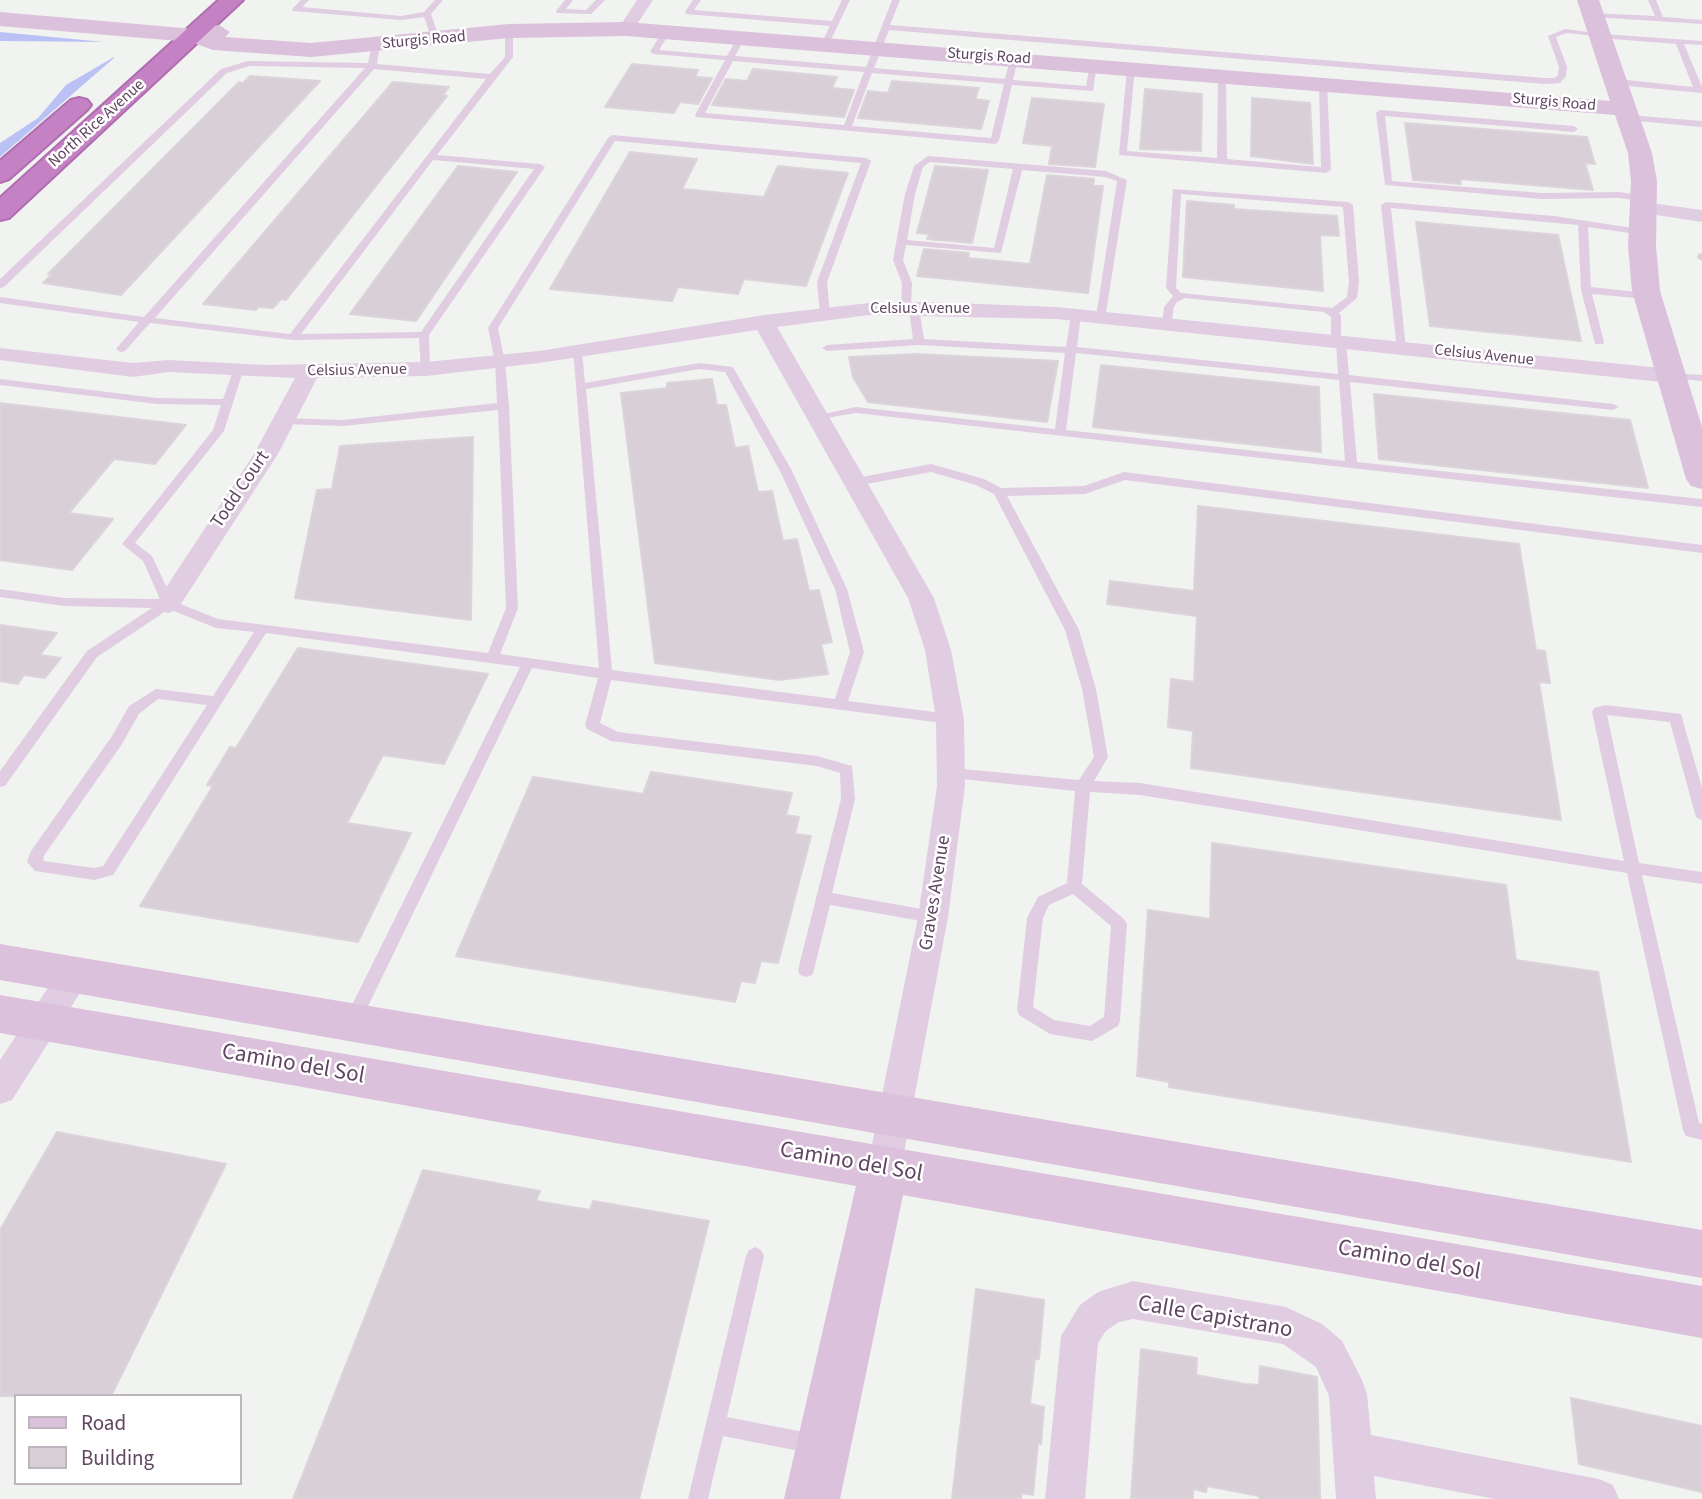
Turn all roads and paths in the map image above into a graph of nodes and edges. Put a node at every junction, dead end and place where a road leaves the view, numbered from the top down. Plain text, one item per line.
1 (232, 0) edge
2 (305, 0) edge
3 (439, 0) edge
4 (569, 0) edge
5 (601, 0) edge
6 (645, 0) edge
7 (696, 0) edge
8 (846, 0) edge
9 (896, 0) edge
10 (1652, 0) edge
11 (427, 14) junction
12 (0, 19) edge
13 (1660, 19) junction
14 (1595, 21) edge
15 (1702, 22) edge
16 (187, 26) junction
17 (886, 27) junction
18 (626, 29) junction
19 (509, 31) junction
20 (666, 32) junction
21 (161, 33) junction
22 (830, 34) junction
23 (741, 38) junction
24 (436, 40) junction
25 (1679, 41) junction
26 (1702, 43) edge
27 (877, 48) junction
28 (374, 56) junction
29 (134, 57) dead end
30 (731, 59) junction
31 (1014, 59) junction
32 (1115, 61) junction
33 (869, 70) junction
34 (1222, 76) junction
35 (492, 77) junction
36 (1374, 78) junction
37 (1009, 82) junction
38 (1323, 84) junction
39 (1701, 90) edge
40 (93, 93) dead end
41 (1624, 103) junction
42 (1702, 124) edge
43 (847, 128) junction
44 (1574, 129) dead end
45 (431, 157) junction
46 (1222, 160) junction
47 (1018, 167) junction
48 (0, 174) edge
49 (0, 212) edge
50 (1644, 213) junction
51 (1702, 216) edge
52 (1583, 224) junction
53 (901, 242) junction
54 (0, 285) edge
55 (1586, 290) junction
56 (1178, 296) junction
57 (1647, 296) junction
58 (0, 300) edge
59 (910, 308) junction
60 (1334, 312) junction
61 (825, 314) junction
62 (1076, 315) junction
63 (1101, 317) junction
64 (147, 320) junction
65 (764, 321) junction
66 (1167, 324) junction
67 (0, 335) edge
68 (424, 335) junction
69 (293, 337) junction
70 (919, 342) junction
71 (1339, 342) junction
72 (1600, 342) dead end
73 (827, 348) dead end
74 (1401, 348) junction
75 (121, 349) junction
76 (1071, 350) junction
77 (578, 351) junction
78 (0, 354) edge
79 (500, 362) junction
80 (169, 366) junction
81 (426, 369) junction
82 (238, 371) junction
83 (309, 372) junction
84 (1344, 376) junction
85 (1671, 376) junction
86 (1702, 378) edge
87 (0, 382) edge
88 (581, 387) junction
89 (226, 402) junction
90 (503, 406) junction
91 (1612, 407) dead end
92 (818, 418) junction
93 (285, 421) junction
94 (1060, 433) junction
95 (1351, 465) junction
96 (1702, 479) edge
97 (856, 482) junction
98 (999, 492) junction
99 (1702, 503) edge
100 (1702, 549) edge
101 (0, 593) edge
102 (168, 604) junction
103 (263, 628) junction
104 (492, 658) junction
105 (528, 663) junction
106 (606, 674) junction
107 (218, 701) junction
108 (840, 705) junction
109 (950, 719) junction
110 (952, 773) junction
111 (0, 782) edge
112 (1083, 786) junction
113 (1702, 814) edge
114 (1633, 868) junction
115 (1702, 878) edge
116 (1074, 886) junction
117 (823, 898) junction
118 (933, 917) junction
119 (0, 962) edge
120 (806, 970) dead end
121 (74, 975) junction
122 (0, 1014) edge
123 (44, 1022) junction
124 (352, 1023) junction
125 (0, 1089) edge
126 (896, 1118) junction
127 (1702, 1132) edge
128 (884, 1169) junction
129 (1702, 1254) edge
130 (755, 1256) dead end
131 (1702, 1312) edge
132 (715, 1425) junction
133 (823, 1446) junction
134 (1355, 1452) junction
135 (698, 1499) edge
136 (812, 1499) edge
137 (1065, 1499) edge
138 (1356, 1499) edge
139 (1599, 1499) edge

1 - 16 highway, North Rice Avenue
2 - 11 lane
3 - 11 lane
4 - 5 lane
6 - 18 street
7 - 22 lane
8 - 22 lane
9 - 17 lane
10 - 13 lane
11 - 24 lane
12 - 21 street, Sturgis Road
13 - 14 lane
13 - 15 lane
14 - 25 lane
14 - 36 lane
14 - 41 street
16 - 21 street, Sturgis Road
16 - 28 street, Sturgis Road
16 - 49 highway, North Rice Avenue
17 - 27 lane
17 - 32 lane
18 - 19 street, Sturgis Road
18 - 20 street, Sturgis Road
19 - 24 street, Sturgis Road
19 - 35 lane
20 - 23 street, Sturgis Road
20 - 30 lane
21 - 29 highway, North Rice Avenue
22 - 23 street, Sturgis Road
22 - 27 street, Sturgis Road
23 - 30 lane
24 - 28 street, Sturgis Road
25 - 26 lane
25 - 39 lane
27 - 31 street, Sturgis Road
27 - 33 lane
28 - 35 lane
28 - 54 lane
28 - 64 lane
30 - 33 lane
30 - 43 lane
31 - 32 street, Sturgis Road
31 - 37 lane
32 - 34 street, Sturgis Road
32 - 36 lane
32 - 37 lane
32 - 46 lane
33 - 37 lane
33 - 43 lane
34 - 38 street, Sturgis Road
34 - 46 lane
35 - 45 lane
36 - 38 street, Sturgis Road
36 - 41 street, Sturgis Road
37 - 43 lane
38 - 46 lane
39 - 41 lane
40 - 48 highway, North Rice Avenue
41 - 42 lane
41 - 50 street
44 - 50 lane
45 - 68 lane
45 - 69 lane
47 - 53 lane
47 - 53 lane
47 - 63 lane
50 - 51 street
50 - 52 lane
50 - 57 street
52 - 55 lane
52 - 74 lane
53 - 59 lane
55 - 57 lane
55 - 72 lane
56 - 60 lane
56 - 60 lane
56 - 66 lane
57 - 85 street
58 - 64 lane
59 - 61 street, Celsius Avenue
59 - 62 street, Celsius Avenue
59 - 70 lane
60 - 71 lane
61 - 65 street, Celsius Avenue
61 - 79 lane
62 - 63 street, Celsius Avenue
62 - 76 lane
63 - 66 street, Celsius Avenue
64 - 69 lane
64 - 75 lane
65 - 77 street, Celsius Avenue
65 - 92 street, Graves Avenue
66 - 71 street, Celsius Avenue
67 - 75 street, Celsius Avenue
68 - 69 lane
68 - 81 lane
70 - 73 lane
70 - 76 lane
71 - 74 street, Celsius Avenue
71 - 84 lane
74 - 85 street, Celsius Avenue
75 - 80 street, Celsius Avenue
76 - 84 lane
76 - 94 lane
77 - 79 street, Celsius Avenue
77 - 88 lane
78 - 80 street, Celsius Avenue
79 - 81 street, Celsius Avenue
79 - 90 lane
80 - 82 street, Celsius Avenue
81 - 83 street, Celsius Avenue
82 - 83 street, Celsius Avenue
82 - 89 lane
83 - 93 street, Todd Court
84 - 91 lane
84 - 95 lane
85 - 86 lane
85 - 96 street
87 - 89 lane
88 - 106 lane
88 - 108 lane
89 - 102 lane
90 - 93 lane
90 - 104 lane
92 - 94 lane
92 - 97 street, Graves Avenue
93 - 102 street, Todd Court
94 - 95 lane
95 - 99 lane
97 - 98 lane
97 - 109 street, Graves Avenue
98 - 100 lane
98 - 112 lane
101 - 102 lane
102 - 103 lane
102 - 111 lane
103 - 104 lane
103 - 107 lane
104 - 105 lane
105 - 106 lane
105 - 124 lane
106 - 108 lane
106 - 117 lane
107 - 107 lane
108 - 109 lane
109 - 110 street, Graves Avenue
110 - 112 lane
110 - 118 street, Graves Avenue
112 - 114 lane
112 - 116 lane
113 - 114 lane
114 - 115 lane
114 - 127 lane
116 - 116 lane
117 - 118 lane
117 - 120 lane
118 - 126 street, Graves Avenue
119 - 121 street
121 - 123 street
121 - 124 street
122 - 123 street, Camino del Sol
123 - 125 street
123 - 128 street, Camino del Sol
124 - 126 street
126 - 128 street, Graves Avenue
126 - 129 street
128 - 131 street, Camino del Sol
128 - 133 street, Graves Avenue
130 - 132 lane
132 - 133 lane
132 - 135 lane
133 - 136 street, Graves Avenue
134 - 137 street, Calle Capistrano
134 - 138 street, Calle Capistrano
134 - 139 street

